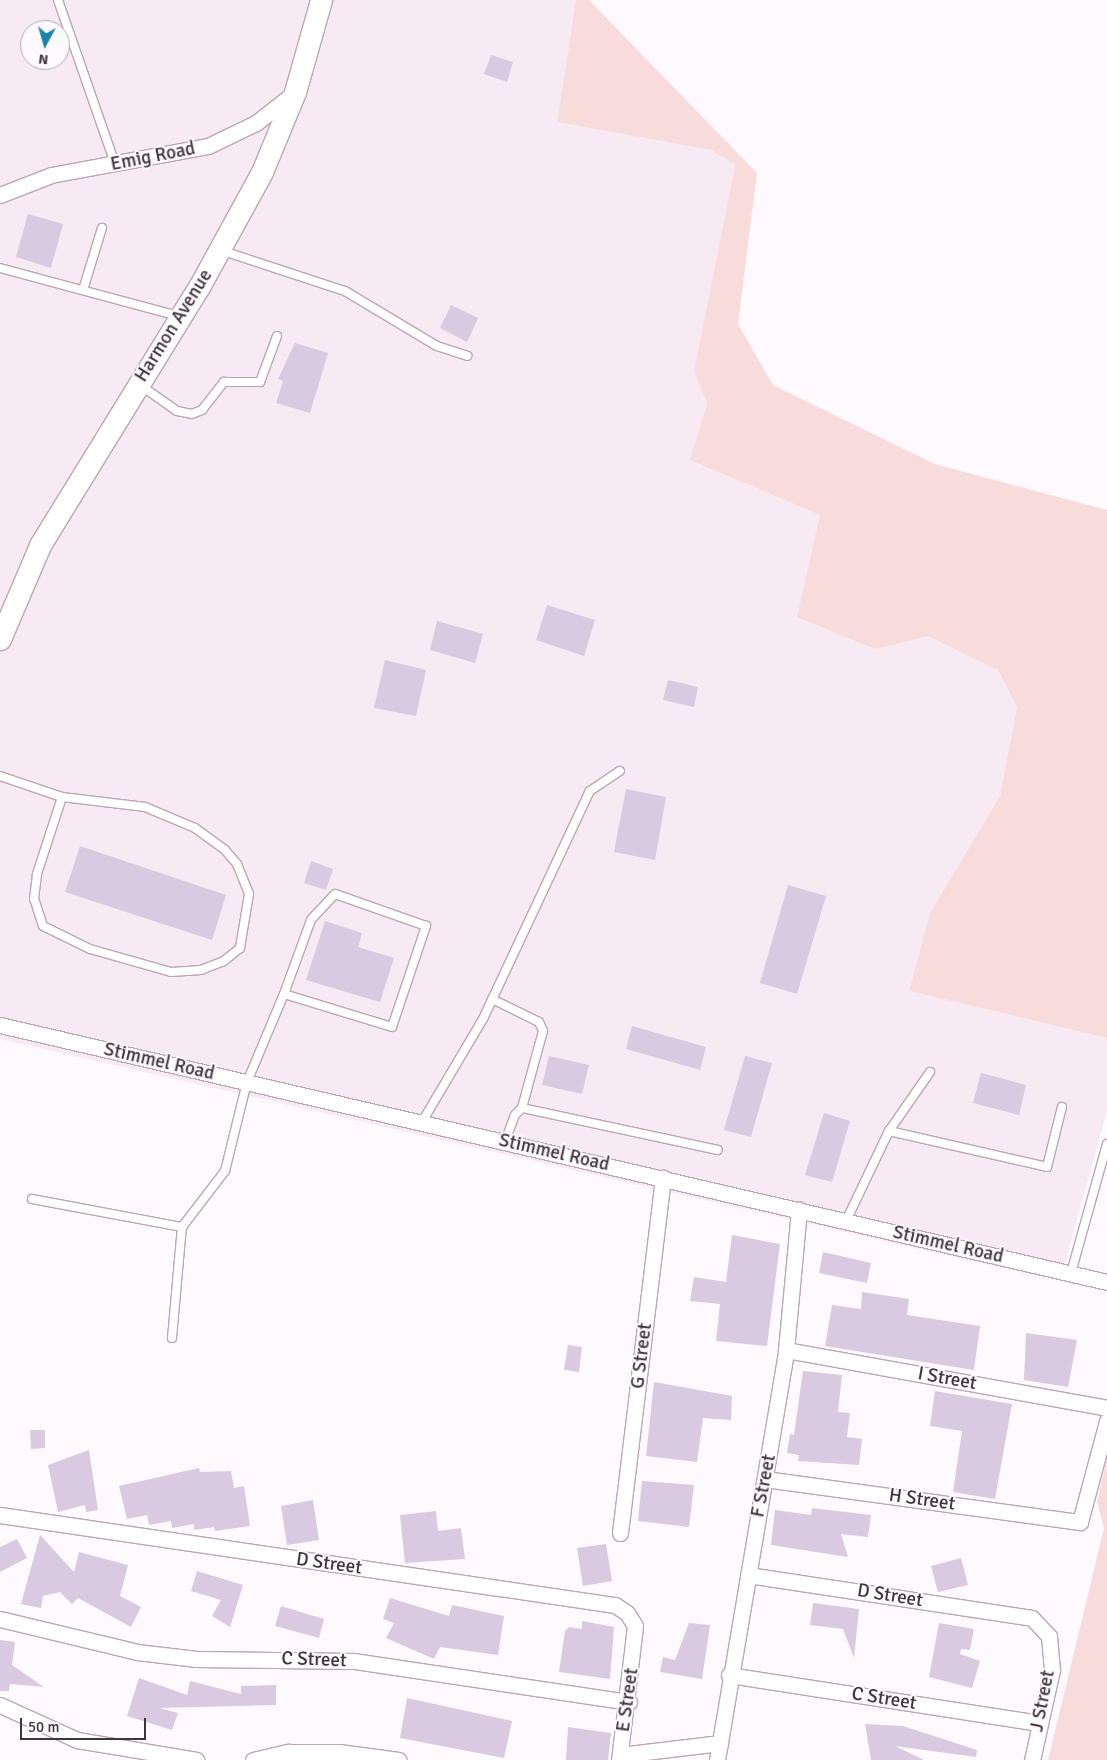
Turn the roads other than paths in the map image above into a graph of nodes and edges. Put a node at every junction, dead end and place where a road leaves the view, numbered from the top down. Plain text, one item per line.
1 (58, 0) edge
2 (321, 0) edge
3 (295, 92) junction
4 (115, 164) junction
5 (0, 195) edge
6 (102, 228) dead end
7 (220, 250) junction
8 (0, 268) edge
9 (83, 290) junction
10 (180, 316) junction
11 (277, 336) dead end
12 (467, 356) dead end
13 (138, 383) junction
14 (0, 639) edge
15 (620, 772) dead end
16 (0, 776) edge
17 (62, 798) junction
18 (284, 994) junction
19 (492, 1000) junction
20 (0, 1025) edge
21 (930, 1072) dead end
22 (248, 1082) junction
23 (1062, 1107) dead end
24 (522, 1108) junction
25 (422, 1122) junction
26 (890, 1131) junction
27 (506, 1142) junction
28 (1107, 1144) edge
29 (718, 1150) dead end
30 (663, 1178) junction
31 (32, 1199) dead end
32 (799, 1210) junction
33 (846, 1221) junction
34 (182, 1227) junction
35 (1070, 1273) junction
36 (1107, 1282) edge
37 (172, 1338) dead end
38 (786, 1350) junction
39 (1107, 1408) edge
40 (1107, 1421) edge
41 (765, 1479) junction
42 (0, 1515) edge
43 (620, 1533) dead end
44 (748, 1574) junction
45 (1032, 1618) joint
46 (0, 1619) edge
47 (635, 1640) joint
48 (729, 1675) junction
49 (629, 1702) junction
50 (0, 1705) edge
51 (1038, 1723) junction
52 (720, 1743) junction
53 (620, 1757) edge
54 (196, 1760) edge
55 (253, 1760) edge
56 (259, 1760) edge
57 (398, 1760) edge
58 (717, 1760) edge
59 (1032, 1760) edge

1 - 4 lane
2 - 3 main road, Harmon Avenue
3 - 4 street, Emig Road
3 - 7 main road, Harmon Avenue
4 - 5 street, Emig Road
6 - 9 lane
7 - 10 main road, Harmon Avenue
7 - 12 lane
8 - 9 lane
9 - 10 lane
10 - 13 main road, Harmon Avenue
11 - 13 lane
13 - 14 main road, Harmon Avenue
15 - 19 lane
16 - 17 lane
17 - 17 lane
18 - 18 lane
18 - 22 lane
19 - 24 lane
19 - 25 lane
20 - 22 street, Stimmel Road
21 - 26 lane
22 - 25 street, Stimmel Road
22 - 34 lane
23 - 26 lane
24 - 27 lane
24 - 29 lane
25 - 27 street, Stimmel Road
26 - 33 lane
27 - 30 street, Stimmel Road
28 - 35 lane
30 - 32 street, Stimmel Road
30 - 43 street, G Street
31 - 34 lane
32 - 33 street, Stimmel Road
32 - 38 street, F Street
33 - 35 street, Stimmel Road
34 - 37 lane
35 - 36 street, Stimmel Road
38 - 39 street, I Street
38 - 41 street, F Street
40 - 41 street, H Street
41 - 44 street, F Street
42 - 47 street, D Street
44 - 45 street, D Street
44 - 48 street, F Street
45 - 51 street, J Street
46 - 49 street, C Street
47 - 49 street, E Street
48 - 51 street, C Street
48 - 52 street, F Street
49 - 53 street, E Street
50 - 54 street
51 - 59 street, J Street
52 - 53 street
52 - 58 street, F Street
55 - 56 street
56 - 57 street

